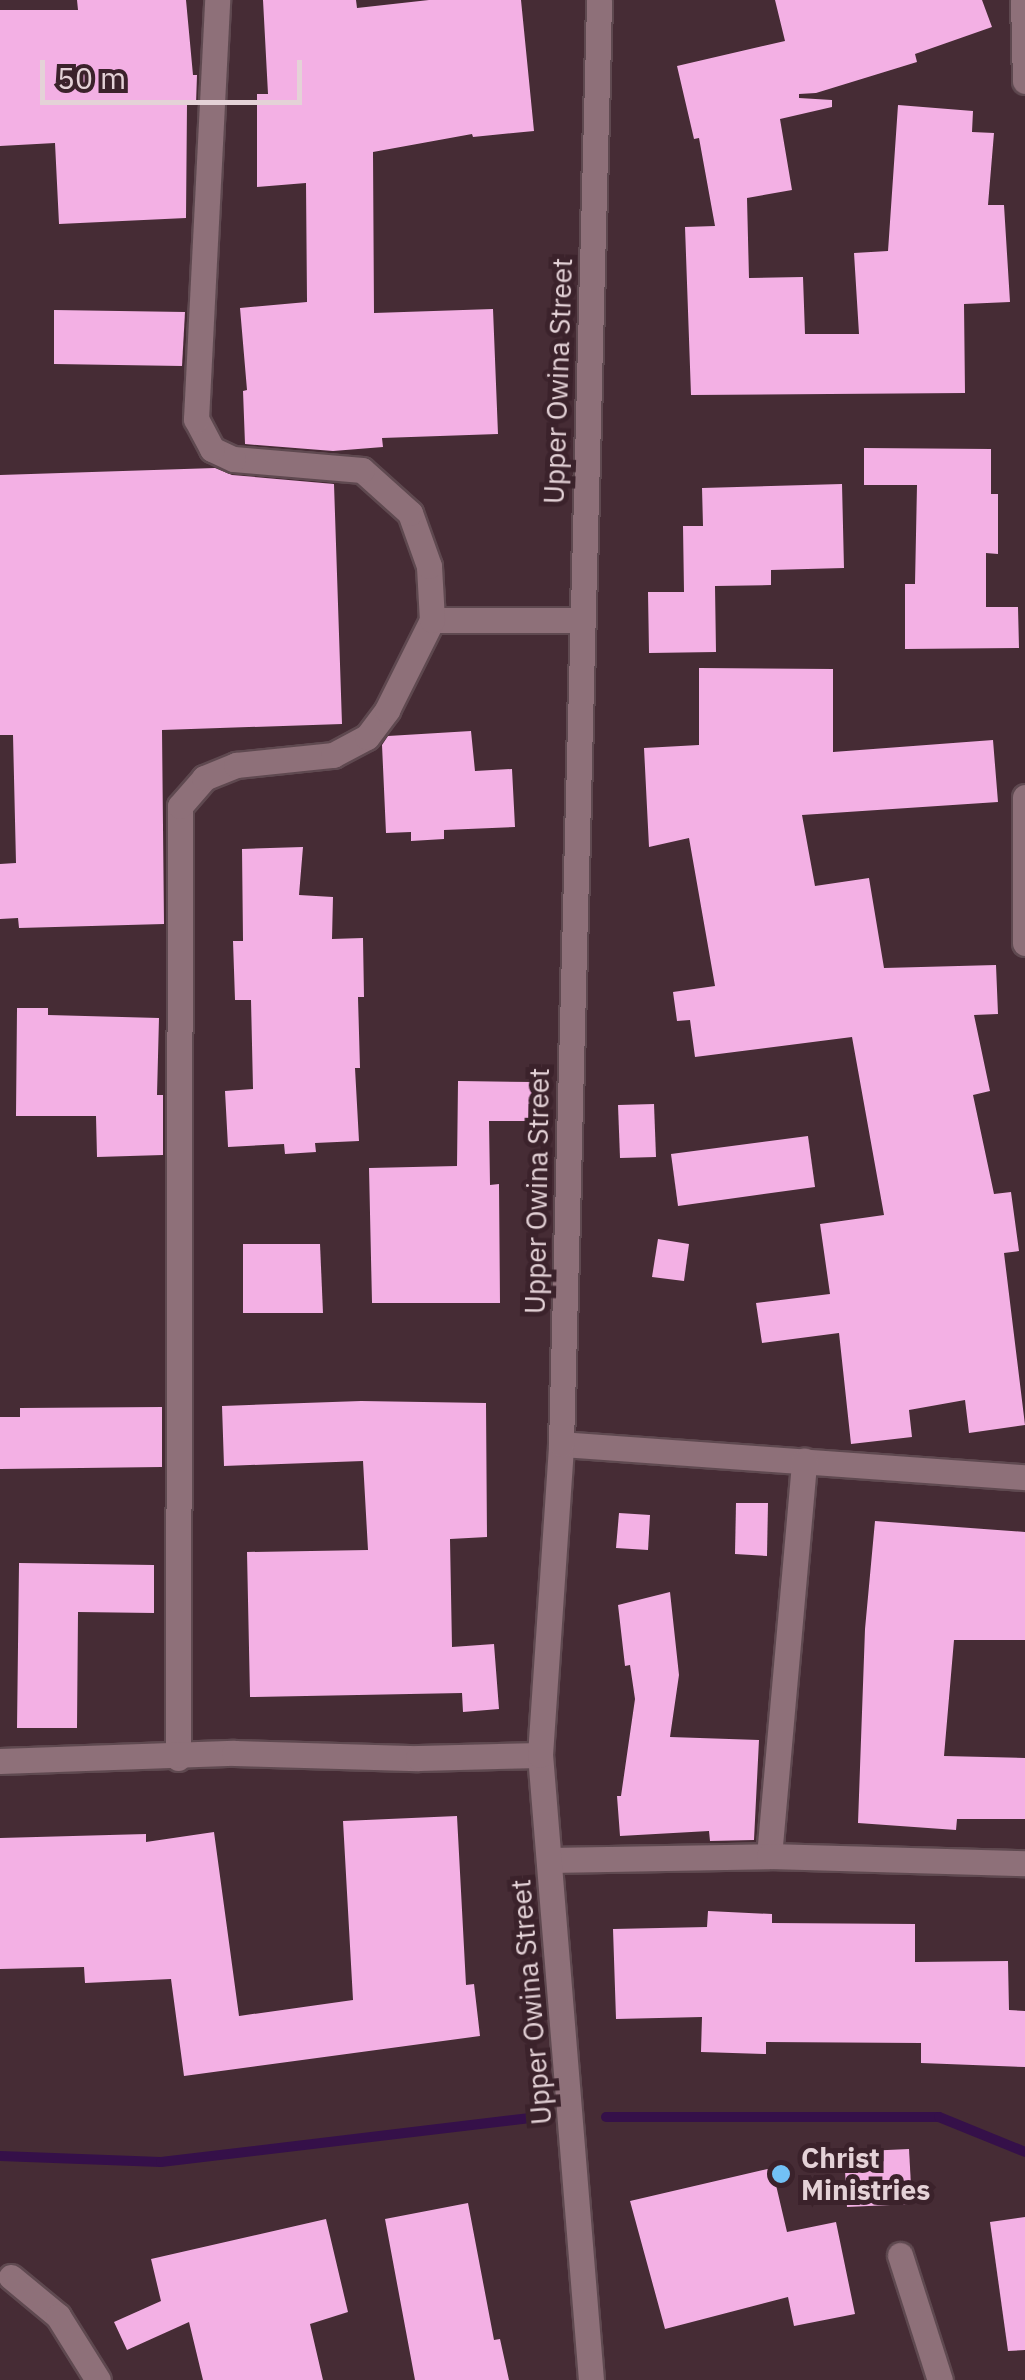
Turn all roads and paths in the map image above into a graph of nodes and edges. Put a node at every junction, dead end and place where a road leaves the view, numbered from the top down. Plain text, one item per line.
1 (217, 0) edge
2 (599, 0) edge
3 (1023, 0) edge
4 (1025, 81) edge
5 (432, 620) junction
6 (582, 620) junction
7 (1025, 797) edge
8 (1025, 944) edge
9 (561, 1444) junction
10 (804, 1461) junction
11 (1025, 1477) edge
12 (540, 1755) junction
13 (178, 1758) junction
14 (0, 1761) edge
15 (769, 1856) junction
16 (550, 1860) junction
17 (1025, 1863) edge
18 (900, 2254) dead end
19 (12, 2277) dead end
20 (98, 2380) edge
21 (592, 2380) edge
22 (940, 2380) edge

1 - 5 street
2 - 6 street, Upper Owina Street
3 - 4 street
5 - 6 street
5 - 13 street
6 - 9 street, Upper Owina Street
7 - 8 street
9 - 10 street
9 - 12 street, Upper Owina Street
10 - 11 street
10 - 15 street
12 - 13 street
12 - 16 street, Upper Owina Street
13 - 14 street
15 - 16 street
15 - 17 street
16 - 21 street, Upper Owina Street
18 - 22 street
19 - 20 street

